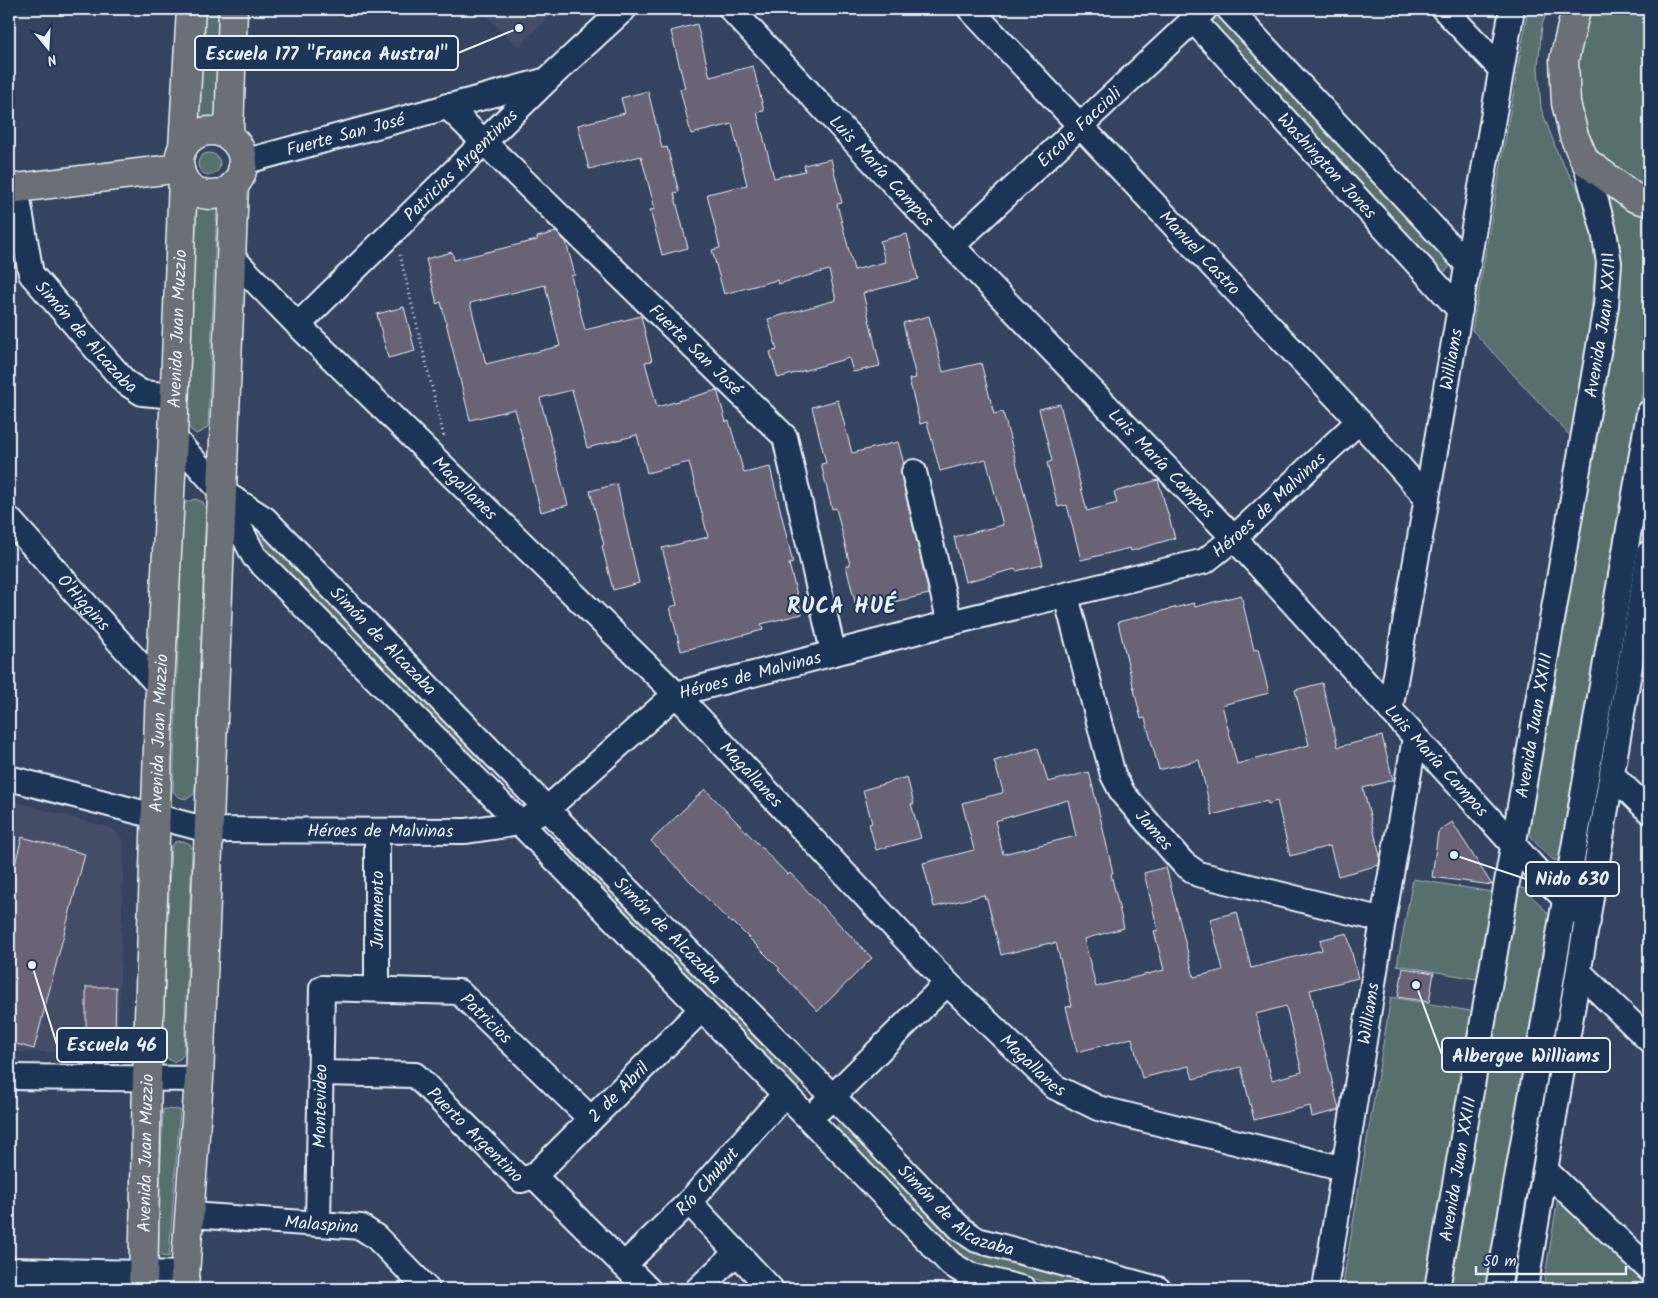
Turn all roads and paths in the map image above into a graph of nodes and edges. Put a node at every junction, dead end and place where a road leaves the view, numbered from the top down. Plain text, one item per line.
1 (190, 9) edge
2 (233, 9) edge
3 (624, 9) edge
4 (731, 9) edge
5 (970, 9) edge
6 (1229, 9) edge
7 (1444, 9) edge
8 (1512, 9) edge
9 (1564, 9) edge
10 (1576, 9) edge
11 (1199, 14) edge
12 (1564, 60) junction
13 (1501, 69) junction
14 (548, 79) junction
15 (447, 106) junction
16 (1081, 125) junction
17 (229, 135) junction
18 (484, 142) junction
19 (1586, 161) junction
20 (182, 165) junction
21 (238, 173) junction
22 (12, 189) edge
23 (1649, 202) edge
24 (394, 230) junction
25 (952, 246) junction
26 (230, 255) junction
27 (1468, 265) junction
28 (1460, 310) junction
29 (298, 324) junction
30 (175, 396) junction
31 (1649, 413) edge
32 (1359, 422) junction
33 (173, 437) junction
34 (444, 438) dead end
35 (914, 472) dead end
36 (221, 491) junction
37 (1427, 498) junction
38 (9, 519) edge
39 (1234, 538) junction
40 (1648, 568) edge
41 (1066, 596) junction
42 (950, 623) junction
43 (833, 652) junction
44 (160, 687) junction
45 (676, 694) junction
46 (1390, 710) junction
47 (1415, 738) junction
48 (1612, 776) junction
49 (9, 778) edge
50 (547, 809) junction
51 (1649, 811) edge
52 (156, 817) junction
53 (520, 823) junction
54 (208, 830) junction
55 (377, 831) junction
56 (1512, 844) junction
57 (1564, 898) junction
58 (1382, 920) junction
59 (1588, 921) junction
60 (1579, 972) junction
61 (948, 983) junction
62 (322, 988) joint
63 (377, 989) junction
64 (702, 1009) junction
65 (1649, 1040) edge
66 (320, 1073) junction
67 (9, 1076) edge
68 (147, 1077) junction
69 (199, 1078) junction
70 (784, 1095) junction
71 (832, 1096) junction
72 (591, 1119) junction
73 (810, 1119) junction
74 (1344, 1169) junction
75 (1546, 1171) junction
76 (534, 1176) junction
77 (689, 1202) junction
78 (191, 1216) junction
79 (318, 1224) junction
80 (736, 1253) junction
81 (624, 1265) junction
82 (1649, 1269) edge
83 (9, 1270) edge
84 (144, 1281) edge
85 (185, 1282) edge
86 (1000, 1286) edge
87 (427, 1289) edge
88 (648, 1289) edge
89 (698, 1289) edge
90 (771, 1289) edge
91 (1024, 1289) edge
92 (1158, 1289) edge
93 (1326, 1289) edge
94 (1437, 1289) edge
95 (1498, 1289) edge
96 (1525, 1289) edge

1 - 20 main road, Avenida Juan Muzzio
2 - 17 main road
3 - 14 street, Patricias Argentinas
4 - 25 street, Luis María Campos
5 - 16 street, Manuel Castro
6 - 27 street, Washington Jones
7 - 13 street
8 - 13 street, Williams
9 - 12 main road
10 - 12 main road
11 - 16 street, Ercole Faccioli
11 - 28 street, Washington Jones
12 - 19 main road
13 - 27 street, Williams
14 - 15 street, Fuerte San José
14 - 18 street, Patricias Argentinas
15 - 18 street, Fuerte San José
15 - 21 street, Fuerte San José
16 - 25 street, Ercole Faccioli
16 - 32 street, Manuel Castro
17 - 20 main road
17 - 21 main road
18 - 24 street, Patricias Argentinas
18 - 43 street, Fuerte San José
19 - 23 main road
19 - 56 street, Avenida Juan XXIII
20 - 21 main road
20 - 22 main road
20 - 30 main road, Avenida Juan Muzzio
21 - 26 main road
22 - 30 street, Simón de Alcazaba
24 - 29 street, Patricias Argentinas
24 - 34 path
25 - 39 street, Luis María Campos
26 - 29 street, Magallanes
26 - 36 main road
27 - 28 street, Williams
28 - 37 street, Williams
29 - 45 street, Magallanes
30 - 33 main road, Avenida Juan Muzzio
31 - 57 street
32 - 37 street, Manuel Castro
32 - 39 street, Héroes de Malvinas
33 - 36 street, Simón de Alcazaba
33 - 44 main road, Avenida Juan Muzzio
35 - 42 street
36 - 50 street, Simón de Alcazaba
36 - 53 street, Simón de Alcazaba
36 - 54 main road
37 - 46 street, Williams
38 - 44 street, O'Higgins
39 - 41 street, Héroes de Malvinas
39 - 46 street, Luis María Campos
40 - 48 street
41 - 42 street, Héroes de Malvinas
41 - 58 street, James
42 - 43 street, Héroes de Malvinas
43 - 45 street, Héroes de Malvinas
44 - 52 main road, Avenida Juan Muzzio
45 - 50 street, Héroes de Malvinas
45 - 61 street, Magallanes
46 - 47 street, Luis María Campos
47 - 56 street, Luis María Campos
47 - 58 street, Williams
48 - 51 street
48 - 59 street
49 - 52 street, Héroes de Malvinas
50 - 53 street, Héroes de Malvinas
50 - 71 street, Simón de Alcazaba
52 - 54 street, Héroes de Malvinas
52 - 68 main road, Avenida Juan Muzzio
53 - 55 street, Héroes de Malvinas
53 - 64 street, Simón de Alcazaba
54 - 55 street, Héroes de Malvinas
54 - 69 main road
55 - 63 street, Juramento
56 - 57 street, Luis María Campos
56 - 94 street, Avenida Juan XXIII
57 - 59 street, Luis María Campos
57 - 95 street
58 - 74 street, Williams
59 - 60 street
60 - 65 street
60 - 75 street
61 - 71 street
61 - 74 street, Magallanes
62 - 63 street, Patricios
62 - 66 street, Montevideo
63 - 72 street, Patricios
64 - 70 street, Simón de Alcazaba
64 - 72 street, 2 de Abril
66 - 76 street, Puerto Argentino
66 - 79 street, Montevideo
67 - 68 street
68 - 69 street
68 - 84 main road, Avenida Juan Muzzio
69 - 78 main road
70 - 73 street, Simón de Alcazaba
70 - 77 street, Río Chubut
71 - 73 street
71 - 92 street, Simón de Alcazaba
72 - 76 street, 2 de Abril
73 - 86 street, Simón de Alcazaba
74 - 93 street, Williams
75 - 82 street
75 - 96 street
76 - 81 street, Puerto Argentino
77 - 80 street
77 - 81 street, Río Chubut
78 - 79 street, Malaspina
78 - 85 main road
79 - 87 street, Malaspina
80 - 89 street
80 - 90 street
81 - 88 street, Puerto Argentino
83 - 84 street
84 - 85 street
86 - 91 street, Simón de Alcazaba

